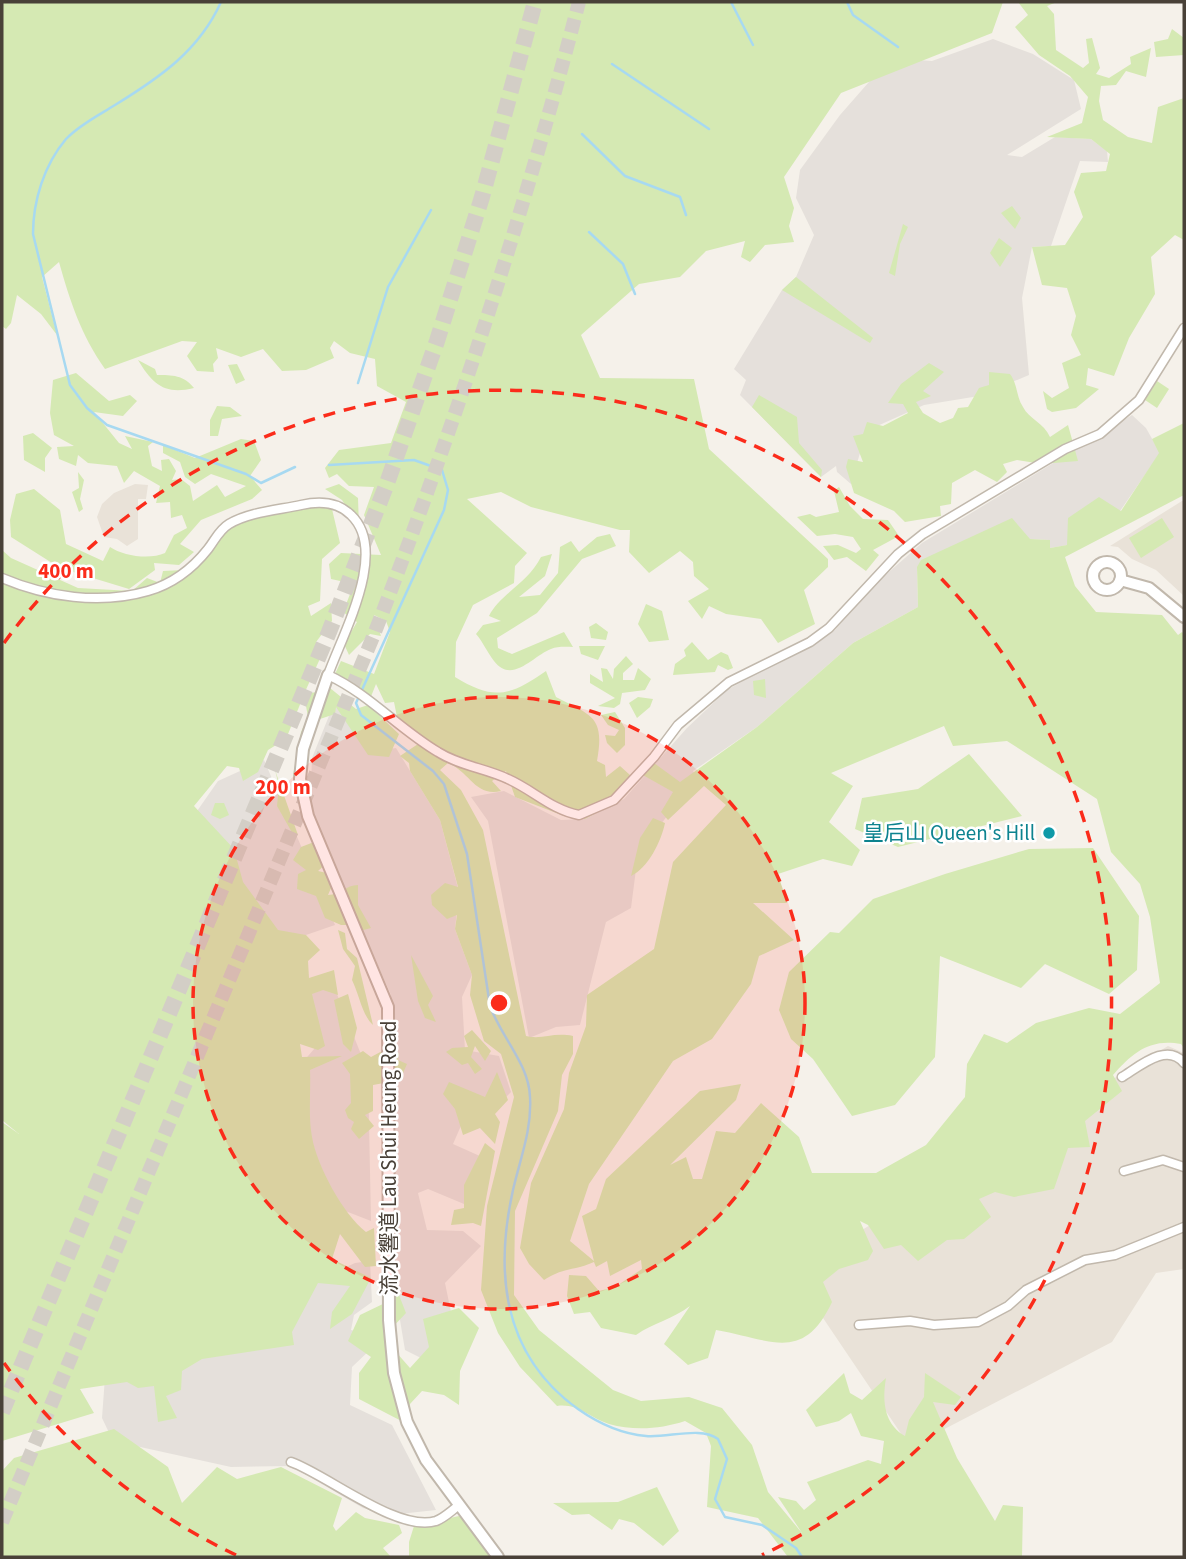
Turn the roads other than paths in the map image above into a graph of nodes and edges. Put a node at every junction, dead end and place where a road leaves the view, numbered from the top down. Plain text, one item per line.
1 (1184, 328) edge
2 (2, 578) edge
3 (1120, 580) dead end
4 (1184, 617) edge
5 (328, 675) junction
6 (1184, 1063) edge
7 (1122, 1077) dead end
8 (1184, 1167) edge
9 (1124, 1171) dead end
10 (1184, 1227) edge
11 (859, 1325) dead end
12 (291, 1462) dead end
13 (458, 1506) junction
14 (498, 1557) edge

1 - 5 street
2 - 5 street, 流水響道 Lau Shui Heung Road
3 - 4 street
5 - 13 street, 流水響道 Lau Shui Heung Road
6 - 7 street
8 - 9 street
10 - 11 street
12 - 13 street
13 - 14 street, 流水響道 Lau Shui Heung Road

